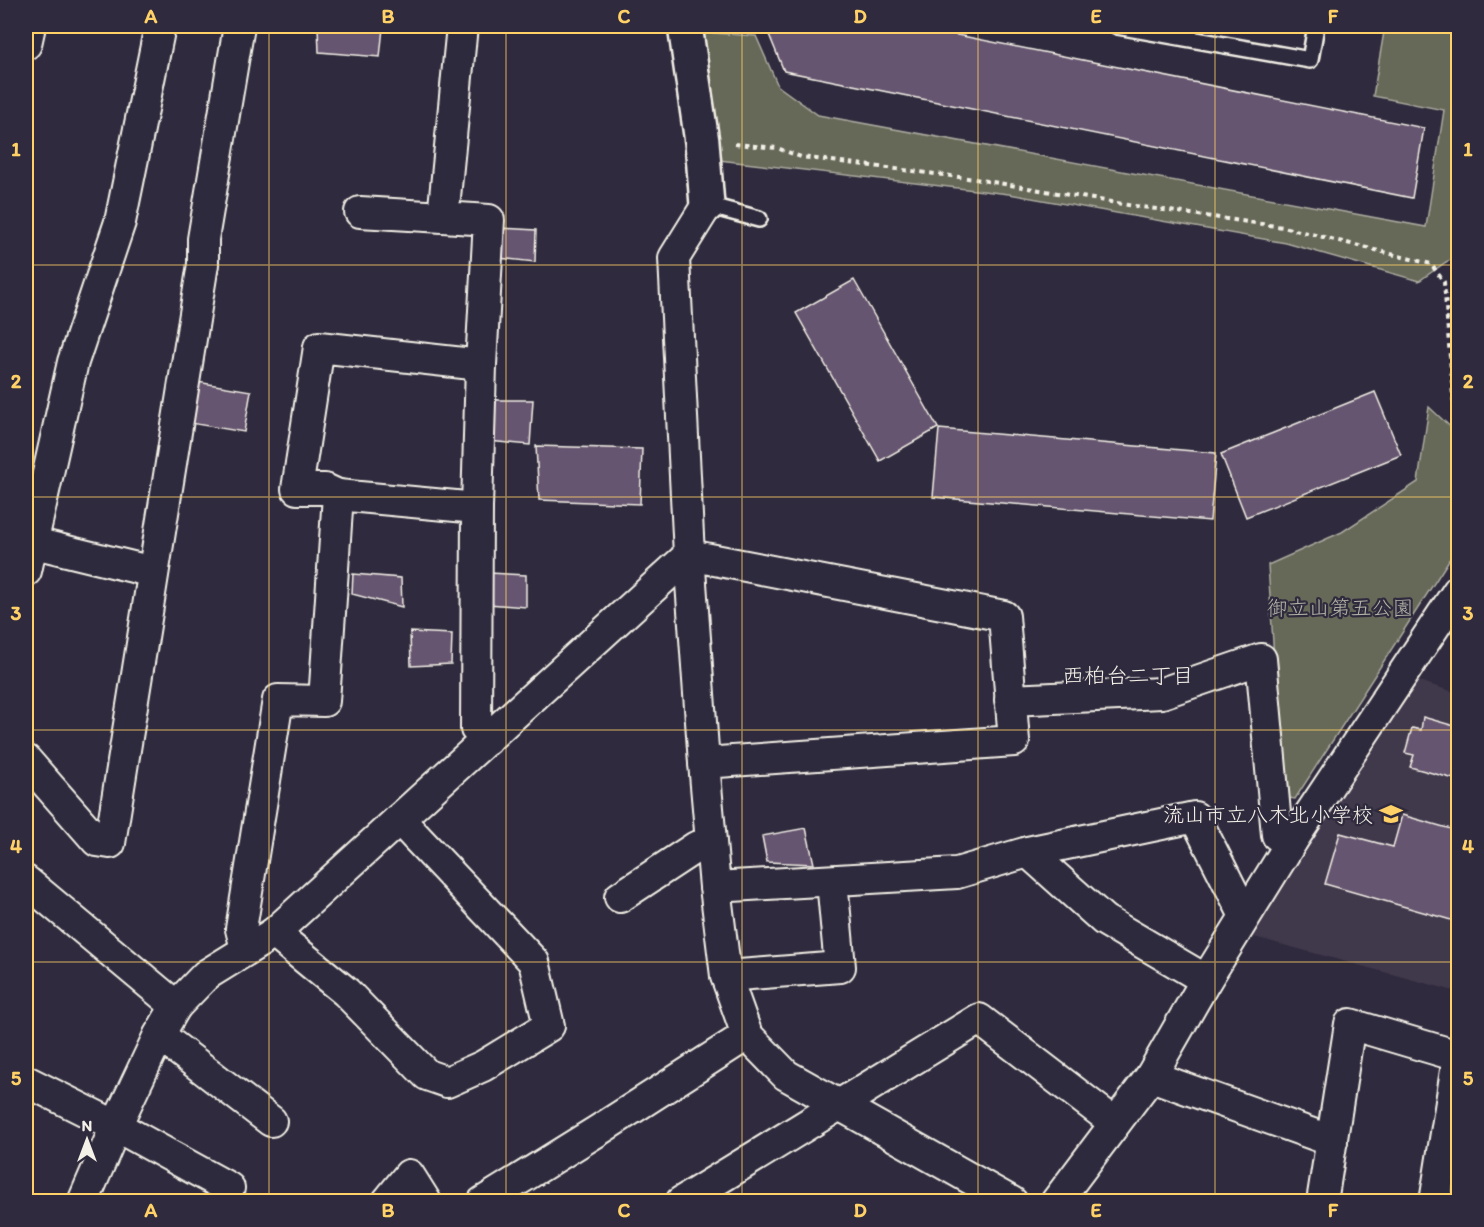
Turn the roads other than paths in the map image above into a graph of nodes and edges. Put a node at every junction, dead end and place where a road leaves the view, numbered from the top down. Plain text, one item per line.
1 (30, 26) edge
2 (160, 26) edge
3 (239, 26) edge
4 (462, 26) edge
5 (685, 26) edge
6 (1117, 26) edge
7 (1316, 26) edge
8 (26, 44) edge
9 (707, 205) junction
10 (360, 212) dead end
11 (443, 217) junction
12 (759, 219) dead end
13 (481, 365) junction
14 (338, 495) junction
15 (477, 508) junction
16 (28, 541) edge
17 (689, 555) junction
18 (26, 571) edge
19 (153, 572) junction
20 (1458, 591) edge
21 (1010, 700) junction
22 (487, 740) junction
23 (26, 760) edge
24 (704, 763) junction
25 (399, 819) junction
26 (1292, 841) junction
27 (711, 843) junction
28 (1028, 852) junction
29 (26, 881) edge
30 (832, 881) junction
31 (715, 887) junction
32 (620, 897) dead end
33 (1245, 916) junction
34 (274, 933) junction
35 (246, 949) junction
36 (726, 976) junction
37 (1206, 980) junction
38 (176, 1006) junction
39 (159, 1035) junction
40 (747, 1035) junction
41 (1458, 1057) edge
42 (1151, 1076) junction
43 (26, 1081) edge
44 (838, 1105) junction
45 (271, 1120) dead end
46 (1115, 1123) junction
47 (116, 1126) junction
48 (1332, 1141) junction
49 (229, 1188) dead end
50 (83, 1202) edge
51 (387, 1202) edge
52 (426, 1202) edge
53 (483, 1202) edge
54 (681, 1202) edge
55 (1012, 1202) edge
56 (1056, 1202) edge
57 (1322, 1202) edge
58 (1435, 1202) edge

1 - 8 street
2 - 16 street
3 - 19 street
4 - 11 street
5 - 9 street
6 - 7 lane
9 - 12 lane
9 - 17 street
10 - 11 street
11 - 13 street
13 - 14 street
13 - 15 street
14 - 15 street
14 - 35 street
15 - 22 street
16 - 18 street
16 - 19 street
17 - 21 street
17 - 22 street
17 - 24 street
19 - 23 street
20 - 26 street
21 - 24 street
21 - 26 street
22 - 25 street
24 - 27 street
25 - 34 street
25 - 34 street
26 - 33 street
27 - 31 street
27 - 32 street
28 - 30 street
28 - 33 street
28 - 37 street
29 - 38 street
30 - 31 street
30 - 36 street
31 - 36 street
33 - 37 street
34 - 35 street
35 - 38 street
36 - 40 street
37 - 42 street
38 - 39 street
39 - 45 street
39 - 47 street
40 - 44 street
40 - 53 street
41 - 48 street
41 - 58 street
42 - 46 street
42 - 48 street
43 - 47 street
44 - 46 street
44 - 54 street
44 - 55 street
46 - 56 street
47 - 49 street
47 - 50 street
48 - 57 street
51 - 52 street

